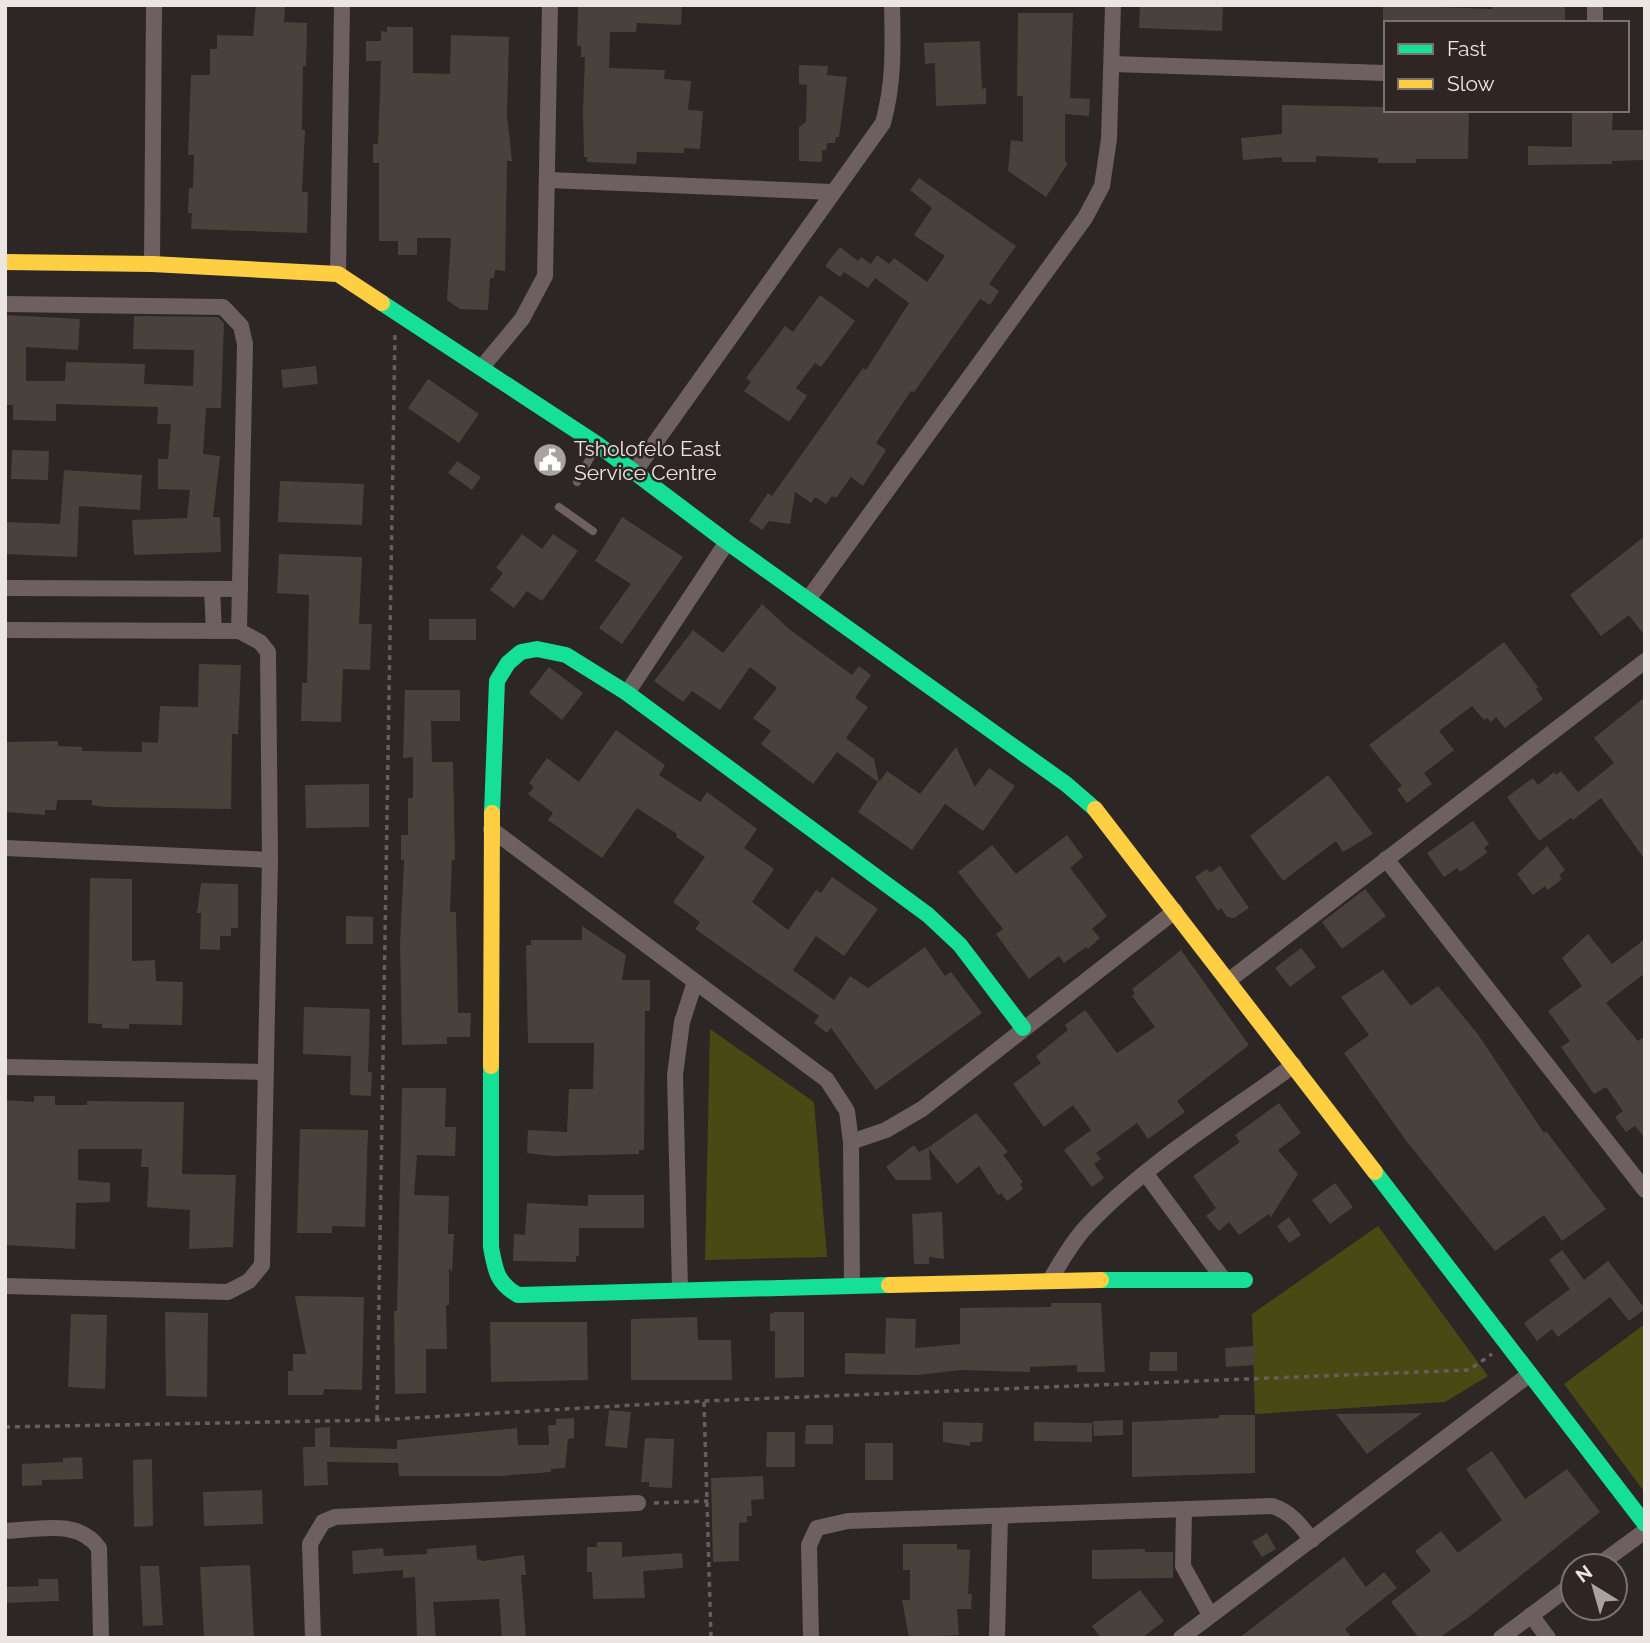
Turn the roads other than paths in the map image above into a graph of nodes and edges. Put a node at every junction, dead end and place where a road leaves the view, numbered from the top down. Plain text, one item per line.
1 (155, 5) edge
2 (342, 5) edge
3 (550, 5) edge
4 (892, 5) edge
5 (1114, 5) edge
6 (1113, 64) junction
7 (1384, 73) edge
8 (549, 180) junction
9 (832, 192) junction
10 (5, 262) edge
11 (152, 264) junction
12 (338, 274) junction
13 (5, 303) edge
14 (482, 367) junction
15 (597, 444) junction
16 (635, 471) junction
17 (577, 482) dead end
18 (559, 507) dead end
19 (593, 531) dead end
20 (727, 542) junction
21 (5, 588) edge
22 (212, 589) junction
23 (240, 589) junction
24 (809, 598) junction
25 (5, 631) edge
26 (214, 631) junction
27 (239, 631) junction
28 (1645, 661) edge
29 (627, 693) junction
30 (491, 829) junction
31 (5, 848) edge
32 (1386, 859) junction
33 (270, 860) junction
34 (1175, 911) junction
35 (1228, 981) junction
36 (695, 982) junction
37 (1023, 1028) junction
38 (1294, 1065) junction
39 (5, 1067) edge
40 (263, 1072) junction
41 (851, 1142) junction
42 (1146, 1174) junction
43 (1645, 1190) edge
44 (1050, 1280) junction
45 (1224, 1280) junction
46 (1245, 1280) dead end
47 (852, 1285) junction
48 (5, 1286) edge
49 (680, 1289) junction
50 (1530, 1374) junction
51 (638, 1503) road end
52 (1184, 1510) junction
53 (1000, 1516) junction
54 (1645, 1524) edge
55 (5, 1531) edge
56 (1645, 1531) edge
57 (1312, 1540) junction
58 (1616, 1552) edge
59 (1559, 1594) edge
60 (1210, 1615) junction
61 (1531, 1615) junction
62 (101, 1638) edge
63 (313, 1638) edge
64 (811, 1638) edge
65 (997, 1638) edge
66 (1181, 1638) edge
67 (1500, 1638) edge
68 (1548, 1638) edge

1 - 11 street
2 - 12 street
3 - 8 street
4 - 9 street
5 - 6 street
6 - 7 street
6 - 24 street
8 - 9 street
8 - 14 street
9 - 16 street
10 - 11 street
11 - 12 street
12 - 14 street
13 - 23 street
14 - 15 street
15 - 16 street
15 - 17 lane
16 - 20 street
18 - 19 lane
20 - 24 street
20 - 29 street
21 - 22 street
22 - 23 street
22 - 26 street
23 - 27 street
24 - 34 street
25 - 26 street
26 - 27 street
27 - 33 street
28 - 32 street
29 - 30 street
29 - 37 street
30 - 36 street
30 - 49 street
31 - 33 street
32 - 35 street
32 - 43 street
33 - 40 street
34 - 35 street
34 - 37 street
35 - 38 street
36 - 41 street
36 - 49 street
37 - 41 street
38 - 42 street
38 - 50 street
39 - 40 street
40 - 48 street
41 - 47 street
42 - 44 street
42 - 45 street
44 - 45 street
44 - 47 street
45 - 46 street
47 - 49 street
50 - 54 street
50 - 57 street
51 - 63 street
52 - 53 street
52 - 57 street
52 - 60 street
53 - 64 street
53 - 65 street
55 - 62 street
56 - 58 street
57 - 60 street
59 - 61 street
60 - 66 street
61 - 67 street
61 - 68 street

